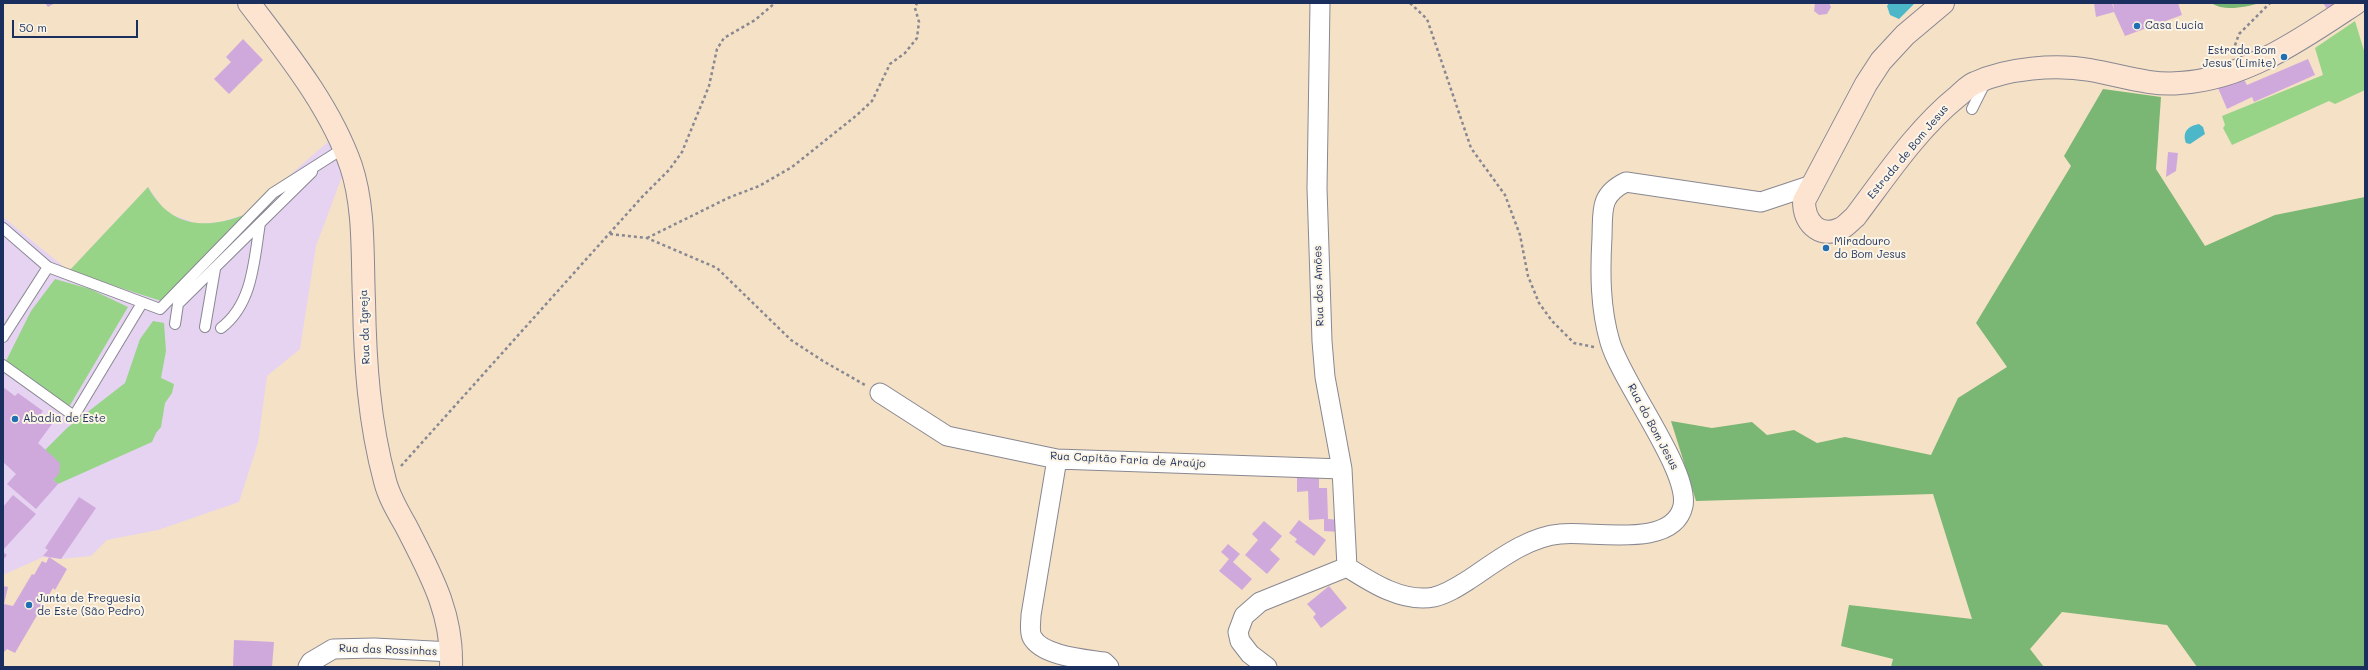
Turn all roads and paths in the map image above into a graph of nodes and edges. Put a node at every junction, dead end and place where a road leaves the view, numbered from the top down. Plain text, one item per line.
1 (249, 3) edge
2 (775, 3) edge
3 (916, 3) edge
4 (1320, 3) edge
5 (1410, 3) edge
6 (1943, 3) edge
7 (2270, 3) edge
8 (2356, 3) edge
9 (2239, 70) junction
10 (1986, 79) junction
11 (1972, 109) dead end
12 (344, 148) junction
13 (321, 163) junction
14 (1812, 185) junction
15 (260, 223) junction
16 (3, 228) edge
17 (610, 234) junction
18 (647, 238) junction
19 (48, 268) junction
20 (215, 269) junction
21 (142, 303) junction
22 (175, 324) dead end
23 (205, 327) dead end
24 (221, 328) dead end
25 (3, 337) edge
26 (1610, 342) junction
27 (4, 367) edge
28 (880, 393) joint
29 (1057, 459) junction
30 (1342, 470) junction
31 (385, 484) junction
32 (1347, 567) junction
33 (452, 660) edge
34 (308, 667) edge
35 (1109, 667) edge
36 (1267, 667) edge

1 - 12 main road, Rua da Igreja
2 - 17 path
3 - 18 path
4 - 30 street, Rua dos Amões
5 - 26 path
6 - 14 main road, Estrada de Bom Jesus
7 - 9 path
8 - 9 main road, Estrada de Bom Jesus
9 - 10 main road, Estrada de Bom Jesus
10 - 11 lane
10 - 14 main road, Estrada de Bom Jesus
12 - 13 lane
12 - 31 main road, Rua da Igreja
13 - 15 lane
13 - 21 lane
14 - 26 street, Rua do Bom Jesus
15 - 20 lane
15 - 24 lane
16 - 19 lane
17 - 18 path
17 - 31 path
18 - 28 path
19 - 21 lane
19 - 25 lane
20 - 22 lane
20 - 23 lane
21 - 27 lane
26 - 32 street, Rua do Bom Jesus
28 - 29 street, Rua Capitão Faria de Araújo
29 - 30 street, Rua Capitão Faria de Araújo
29 - 35 street
30 - 32 street, Rua dos Amões
31 - 33 main road, Rua da Igreja
32 - 36 street
33 - 34 street, Rua das Rossinhas

